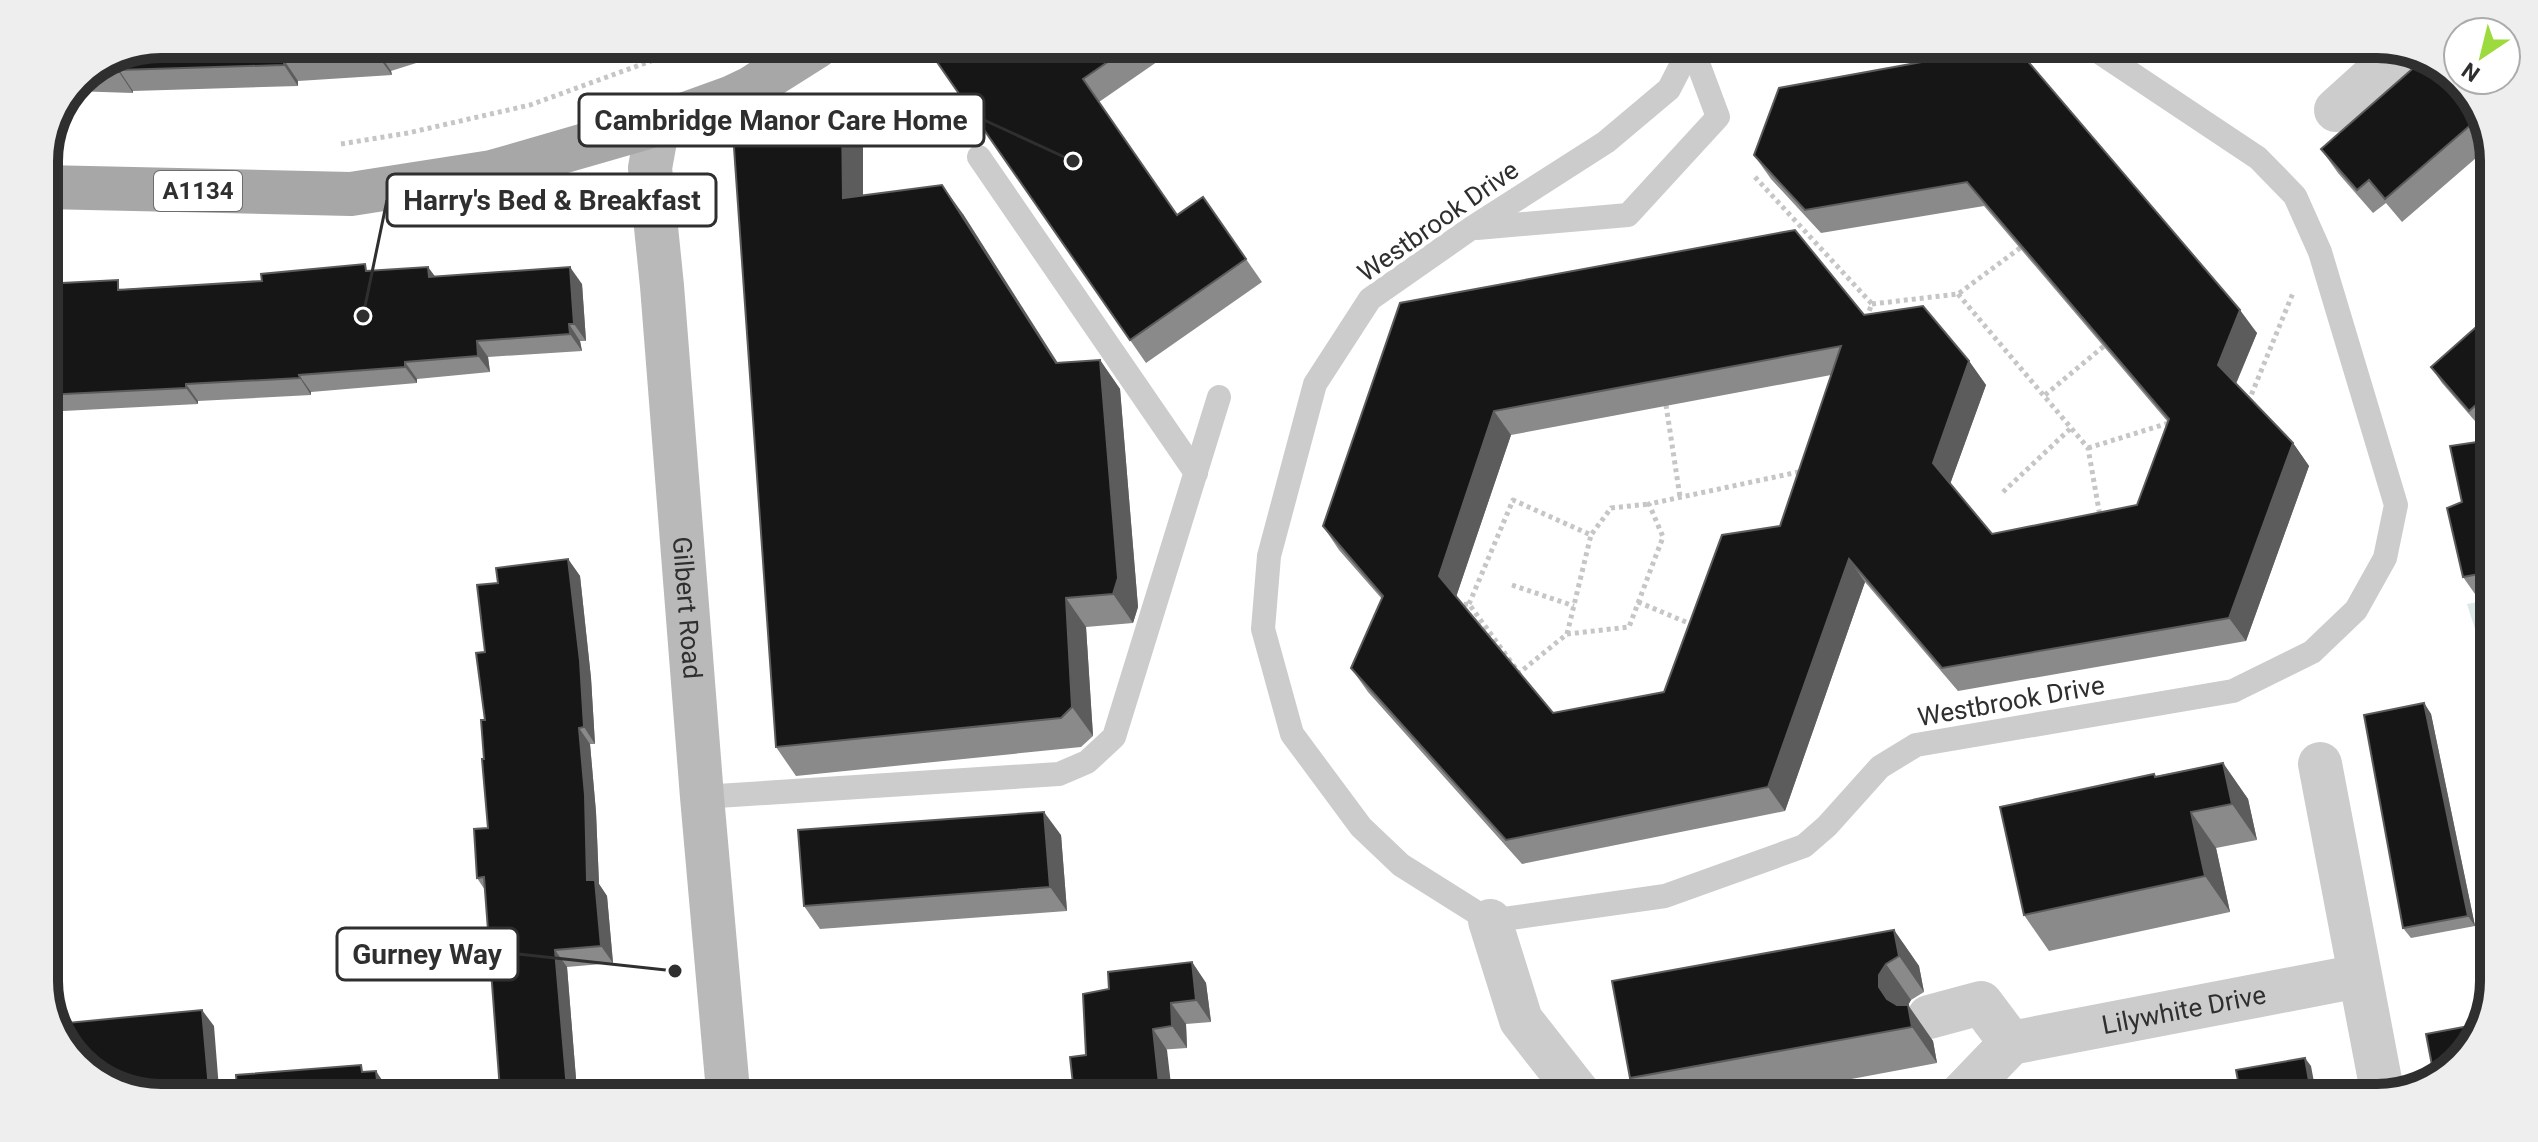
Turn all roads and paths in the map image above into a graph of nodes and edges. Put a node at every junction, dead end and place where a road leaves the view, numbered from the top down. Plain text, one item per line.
1 (659, 58) edge
2 (799, 58) edge
3 (1686, 58) edge
4 (1694, 58) edge
5 (2108, 58) edge
6 (2392, 59) edge
7 (2336, 110) dead end
8 (658, 124) junction
9 (338, 144) dead end
10 (979, 157) edge
11 (1755, 177) edge
12 (58, 187) edge
13 (1470, 229) junction
14 (2020, 248) edge
15 (2296, 285) dead end
16 (1958, 294) junction
17 (1872, 304) junction
18 (1860, 332) edge
19 (2104, 346) edge
20 (2045, 395) junction
21 (1219, 397) dead end
22 (2236, 403) edge
23 (1666, 405) edge
24 (2177, 421) edge
25 (2071, 428) junction
26 (2088, 448) junction
27 (1808, 459) edge
28 (1196, 473) junction
29 (2003, 492) dead end
30 (1680, 497) junction
31 (1649, 504) junction
32 (2101, 524) edge
33 (1591, 535) junction
34 (1512, 585) dead end
35 (1638, 602) junction
36 (1469, 604) junction
37 (1443, 606) edge
38 (1574, 606) junction
39 (1697, 627) edge
40 (1567, 634) junction
41 (2320, 764) dead end
42 (702, 797) junction
43 (1490, 921) junction
44 (2359, 976) junction
45 (1929, 1017) dead end
46 (2011, 1043) junction
47 (727, 1084) edge
48 (1571, 1084) edge
49 (1972, 1084) edge
50 (2381, 1084) edge

1 - 9 path
2 - 8 main road, A1134
3 - 13 lane, Westbrook Drive
4 - 13 lane
5 - 43 lane, Westbrook Drive
6 - 7 street
8 - 12 main road, A1134
8 - 42 street, Gilbert Road
10 - 28 lane
11 - 17 path
13 - 43 lane, Westbrook Drive
14 - 16 path
15 - 22 path
16 - 17 path
16 - 20 path
17 - 18 path
19 - 20 path
20 - 25 path
21 - 28 lane
23 - 30 path
24 - 26 path
25 - 26 path
25 - 29 path
26 - 32 path
27 - 30 path
28 - 42 lane
30 - 31 path
31 - 33 path
31 - 35 path
33 - 36 path
33 - 38 path
34 - 38 path
35 - 39 path
35 - 40 path
36 - 37 path
36 - 40 path
38 - 40 path
41 - 44 street
42 - 47 street, Gilbert Road
43 - 48 street
44 - 46 street, Lilywhite Drive
44 - 50 street
45 - 46 street
46 - 49 street

